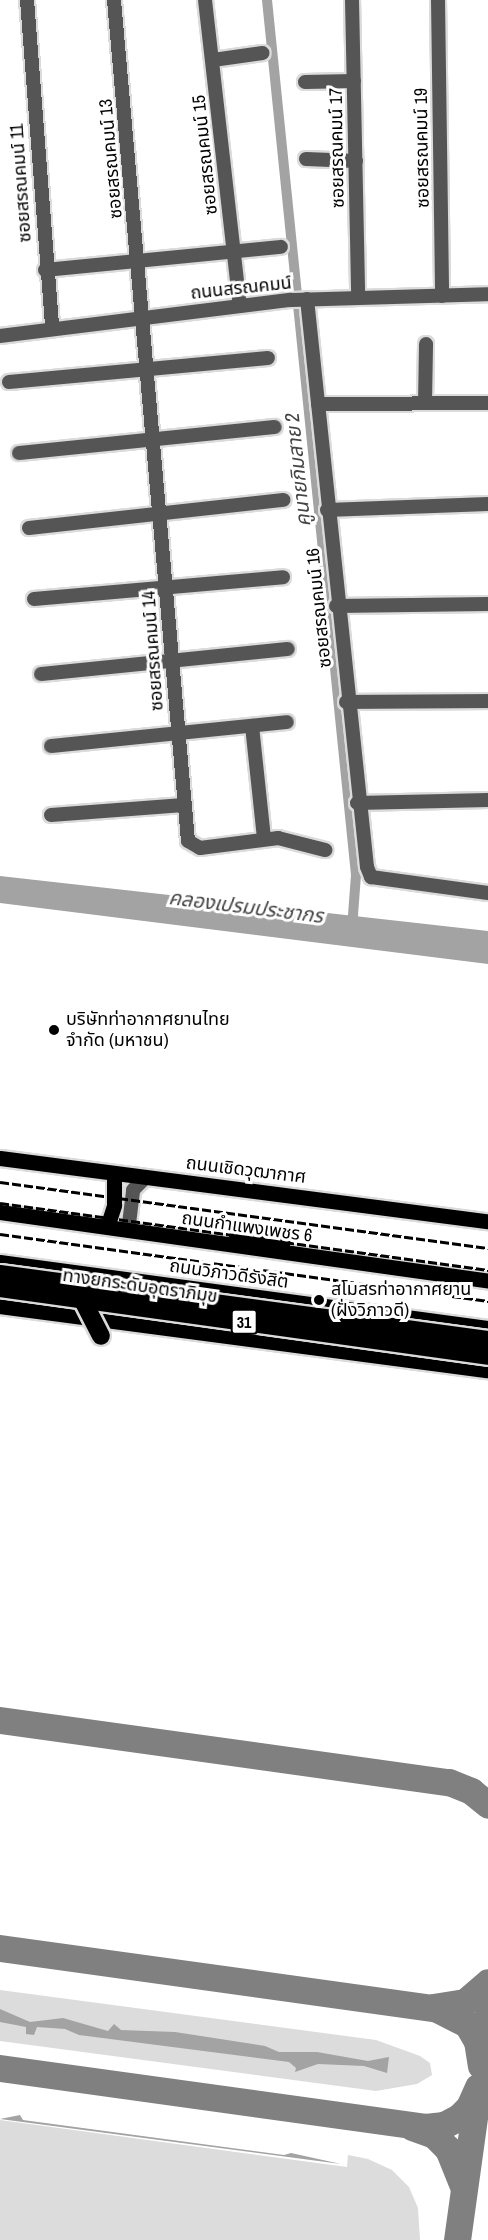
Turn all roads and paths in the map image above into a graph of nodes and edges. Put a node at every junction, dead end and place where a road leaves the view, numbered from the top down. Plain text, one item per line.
1 (27, 0) edge
2 (114, 0) edge
3 (205, 0) edge
4 (352, 0) edge
5 (438, 0) edge
6 (263, 53) dead end
7 (213, 60) junction
8 (354, 81) junction
9 (305, 82) dead end
10 (306, 159) dead end
11 (356, 161) junction
12 (280, 247) dead end
13 (234, 252) junction
14 (139, 261) junction
15 (45, 270) junction
16 (488, 294) edge
17 (358, 296) junction
18 (442, 296) junction
19 (300, 300) junction
20 (240, 306) junction
21 (144, 315) junction
22 (52, 328) junction
23 (0, 336) edge
24 (426, 344) dead end
25 (268, 358) dead end
26 (148, 371) junction
27 (9, 382) dead end
28 (425, 403) junction
29 (488, 403) edge
30 (318, 404) junction
31 (275, 427) dead end
32 (154, 441) junction
33 (19, 453) dead end
34 (283, 500) dead end
35 (488, 504) edge
36 (327, 510) junction
37 (160, 513) junction
38 (29, 528) dead end
39 (283, 577) dead end
40 (166, 586) junction
41 (34, 599) dead end
42 (488, 604) edge
43 (336, 606) junction
44 (288, 649) dead end
45 (171, 659) junction
46 (41, 674) dead end
47 (488, 701) edge
48 (346, 702) junction
49 (287, 722) dead end
50 (252, 726) junction
51 (177, 731) junction
52 (51, 746) dead end
53 (488, 800) edge
54 (357, 802) junction
55 (184, 805) junction
56 (51, 815) dead end
57 (264, 838) junction
58 (325, 850) dead end
59 (488, 893) edge
60 (0, 1158) edge
61 (114, 1173) junction
62 (146, 1177) junction
63 (0, 1206) edge
64 (0, 1212) edge
65 (488, 1221) edge
66 (108, 1224) junction
67 (129, 1224) junction
68 (0, 1263) edge
69 (488, 1271) edge
70 (0, 1274) edge
71 (488, 1281) edge
72 (0, 1288) edge
73 (0, 1305) edge
74 (488, 1330) edge
75 (101, 1336) dead end
76 (488, 1340) edge
77 (488, 1356) edge
78 (488, 1369) edge

1 - 15 street, ซอยสรณคมน์ 11
2 - 14 street, ซอยสรณคมน์ 13
3 - 7 street, ซอยสรณคมน์ 15
4 - 8 street, ซอยสรณคมน์ 17
5 - 18 street, ซอยสรณคมน์ 19
6 - 7 street
7 - 13 street, ซอยสรณคมน์ 15
8 - 9 street
8 - 11 street, ซอยสรณคมน์ 17
10 - 11 street
11 - 17 street, ซอยสรณคมน์ 17
12 - 13 street
13 - 14 street
13 - 20 street, ซอยสรณคมน์ 15
14 - 15 street
14 - 21 street, ซอยสรณคมน์ 13
15 - 22 street, ซอยสรณคมน์ 11
16 - 18 street, ถนนสรณคมน์
17 - 18 street, ถนนสรณคมน์
17 - 19 street, ถนนสรณคมน์
19 - 20 street, ถนนสรณคมน์
19 - 30 street, ซอยสรณคมน์ 16
20 - 21 street, ถนนสรณคมน์
21 - 22 street, ถนนสรณคมน์
21 - 26 street, ซอยสรณคมน์ 14
22 - 23 street, ถนนสรณคมน์
24 - 28 street
25 - 26 street
26 - 27 street
26 - 32 street, ซอยสรณคมน์ 14
28 - 29 street
28 - 30 street
30 - 36 street, ซอยสรณคมน์ 16
31 - 32 street
32 - 33 street
32 - 37 street, ซอยสรณคมน์ 14
34 - 37 street
35 - 36 street
36 - 43 street, ซอยสรณคมน์ 16
37 - 38 street
37 - 40 street, ซอยสรณคมน์ 14
39 - 40 street
40 - 41 street
40 - 45 street, ซอยสรณคมน์ 14
42 - 43 street
43 - 48 street, ซอยสรณคมน์ 16
44 - 45 street
45 - 46 street
45 - 51 street, ซอยสรณคมน์ 14
47 - 48 street
48 - 54 street, ซอยสรณคมน์ 16
49 - 50 street
50 - 51 street
50 - 57 street
51 - 52 street
51 - 55 street, ซอยสรณคมน์ 14
53 - 54 street
54 - 59 street, ซอยสรณคมน์ 16
55 - 56 street
55 - 57 street, ซอยสรณคมน์ 14
57 - 58 street, ซอยสรณคมน์ 14
60 - 61 main road, ถนนเชิดวุฒากาศ
61 - 62 main road, ถนนเชิดวุฒากาศ
61 - 66 main road
62 - 65 main road, ถนนเชิดวุฒากาศ
62 - 67 street
63 - 66 main road, ถนนกำแพงเพชร 6
64 - 71 main road, ถนนกำแพงเพชร 6
66 - 67 main road, ถนนกำแพงเพชร 6
67 - 69 main road, ถนนกำแพงเพชร 6
68 - 74 highway, ถนนวิภาวดีรังสิต / 31
68 - 75 highway, bridge
70 - 76 highway, ทางยกระดับอุตราภิมุข / 31, bridge
72 - 77 highway, ทางยกระดับอุตราภิมุข / 31, bridge
73 - 78 highway, 31

